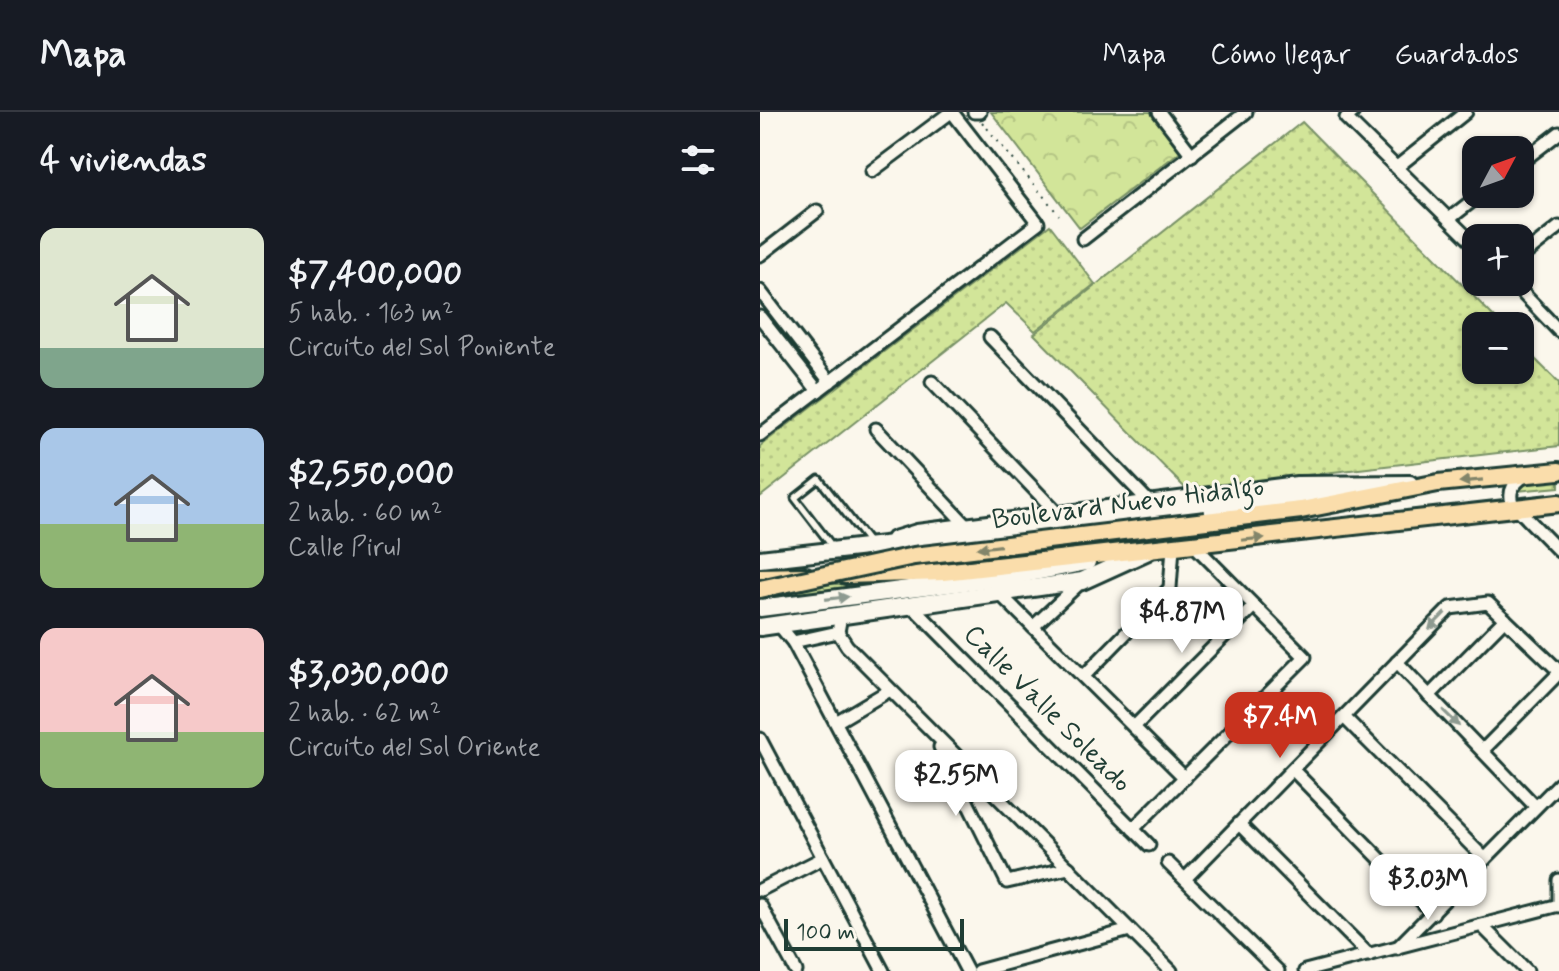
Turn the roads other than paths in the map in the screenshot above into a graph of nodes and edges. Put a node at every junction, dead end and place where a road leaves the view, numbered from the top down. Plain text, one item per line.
1 (952, 112) edge
2 (1159, 112) edge
3 (1246, 112) edge
4 (1466, 112) edge
5 (1350, 115) edge
6 (1559, 133) edge
7 (1534, 152) edge
8 (1192, 155) junction
9 (1397, 167) junction
10 (872, 171) dead end
11 (1463, 208) edge
12 (817, 211) dead end
13 (1449, 219) junction
14 (1559, 227) edge
15 (1462, 232) edge
16 (1083, 239) dead end
17 (1534, 247) edge
18 (760, 255) edge
19 (760, 291) edge
20 (1526, 296) edge
21 (760, 317) edge
22 (1557, 326) edge
23 (788, 327) junction
24 (776, 337) junction
25 (990, 337) dead end
26 (830, 382) junction
27 (932, 382) dead end
28 (818, 391) junction
29 (876, 429) dead end
30 (760, 435) edge
31 (1559, 471) edge
32 (1524, 476) junction
33 (1438, 483) junction
34 (1150, 503) junction
35 (1559, 503) edge
36 (1517, 511) junction
37 (1058, 514) junction
38 (967, 526) junction
39 (1194, 545) junction
40 (871, 546) junction
41 (1173, 547) junction
42 (835, 550) junction
43 (1148, 551) junction
44 (1559, 551) edge
45 (760, 559) edge
46 (760, 577) edge
47 (1082, 581) junction
48 (760, 589) edge
49 (1000, 594) junction
50 (912, 606) junction
51 (1254, 606) junction
52 (760, 608) edge
53 (1505, 619) junction
54 (839, 624) junction
55 (779, 625) junction
56 (760, 627) edge
57 (1033, 627) junction
58 (793, 642) junction
59 (1397, 662) junction
60 (1559, 672) edge
61 (1084, 676) junction
62 (890, 690) junction
63 (1429, 696) junction
64 (1345, 718) junction
65 (836, 722) junction
66 (1134, 727) junction
67 (760, 739) edge
68 (936, 739) junction
69 (1483, 750) junction
70 (1294, 771) junction
71 (1185, 778) junction
72 (1559, 784) edge
73 (1535, 806) junction
74 (1239, 824) junction
75 (1133, 829) junction
76 (1149, 845) dead end
77 (823, 858) junction
78 (1485, 859) junction
79 (1168, 863) dead end
80 (1069, 868) junction
81 (1185, 879) junction
82 (1559, 880) edge
83 (760, 890) edge
84 (760, 905) edge
85 (1559, 906) edge
86 (1433, 913) junction
87 (1483, 927) junction
88 (1130, 930) junction
89 (1396, 948) junction
90 (1369, 955) junction
91 (796, 971) edge
92 (883, 971) edge
93 (967, 971) edge
94 (978, 971) edge
95 (1171, 971) edge
96 (1278, 971) edge
97 (1305, 971) edge
98 (1527, 971) edge

1 - 10 street
1 - 26 street
2 - 8 street
3 - 8 street
4 - 9 street
5 - 9 street
6 - 7 street
8 - 16 street
9 - 13 street
11 - 13 street
12 - 18 street
13 - 15 street
14 - 17 street
19 - 23 street
20 - 22 street
21 - 24 street
23 - 24 street
23 - 26 street
24 - 28 street
25 - 34 street
26 - 28 street
27 - 37 street
28 - 30 street
29 - 38 street
31 - 32 main road, Boulevard Nuevo Hidalgo
32 -> 33 main road, Boulevard Nuevo Hidalgo
32 - 36 street
33 - 34 street, Boulevard Nuevo Hidalgo
33 - 40 main road, Boulevard Nuevo Hidalgo
33 -> 48 main road, Boulevard Nuevo Hidalgo, bridge
34 - 37 street, Boulevard Nuevo Hidalgo
35 - 36 main road, Boulevard Nuevo Hidalgo
39 -> 36 main road, Boulevard Nuevo Hidalgo
36 - 44 street
37 - 38 street, Boulevard Nuevo Hidalgo
38 - 40 street, Boulevard Nuevo Hidalgo
39 - 41 main road, Boulevard Nuevo Hidalgo
39 - 51 street
40 - 42 main road, Boulevard Nuevo Hidalgo
40 - 42 lane
41 - 43 main road, Boulevard Nuevo Hidalgo
41 - 61 street
42 - 45 main road, Boulevard Nuevo Hidalgo
43 - 46 main road, Boulevard Nuevo Hidalgo
43 - 47 main road
52 -> 43 main road, Boulevard Nuevo Hidalgo
47 - 49 main road
47 - 57 street
49 - 50 main road
49 - 57 street
50 - 54 main road
50 - 75 street, Calle Valle Soleado
51 - 66 street
51 - 71 street
53 -> 59 street
53 - 60 street
53 - 63 street
54 - 55 main road
54 - 58 street
54 - 62 street
55 - 56 main road
55 - 58 street
57 - 61 street
58 - 65 street
59 - 63 street
59 - 64 street
60 - 69 street
61 - 66 street
62 - 65 street
62 - 68 street
63 -> 69 street
64 - 70 street
64 - 78 street
65 - 93 street
66 - 71 street
67 - 77 street
68 - 80 street
68 - 80 street
69 - 73 street
70 - 74 street
70 - 86 street
71 - 75 street
72 - 73 street
73 - 78 street
74 - 81 street
74 - 90 street
75 - 76 street, Calle Valle Soleado
77 - 83 street
77 - 92 street
78 - 86 street
79 - 81 street
80 - 88 street
81 - 96 street
82 - 85 street
84 - 91 street
85 - 87 street
86 - 89 street
87 - 89 street
87 - 98 street
88 - 94 street
88 - 95 street
89 - 90 street
90 - 97 street

